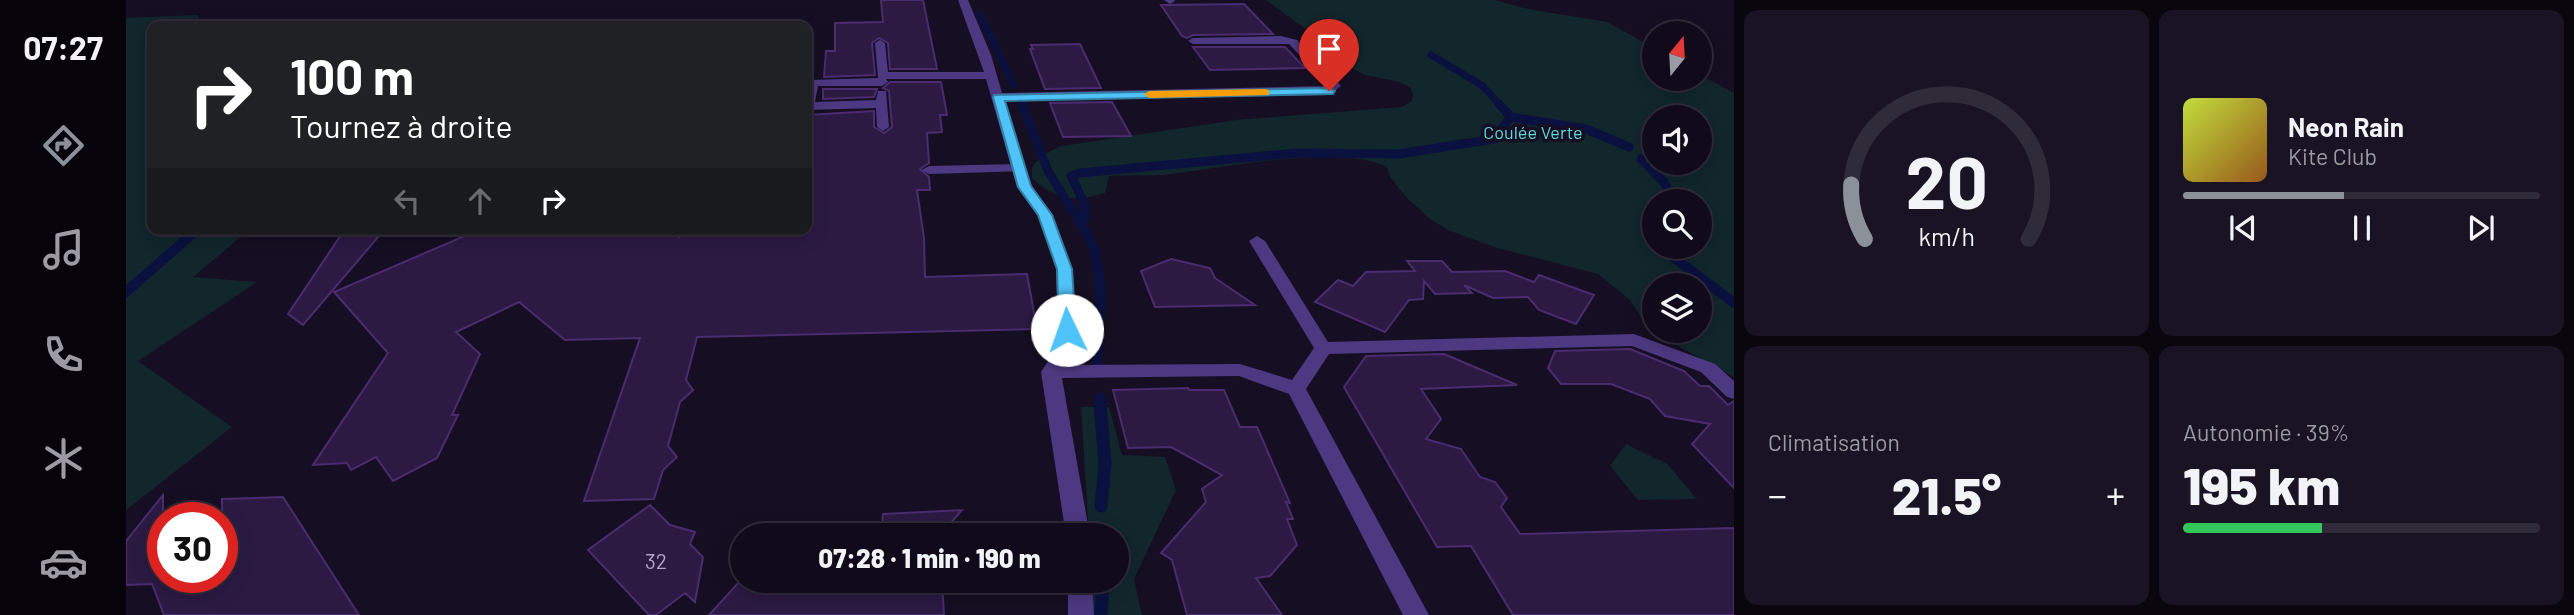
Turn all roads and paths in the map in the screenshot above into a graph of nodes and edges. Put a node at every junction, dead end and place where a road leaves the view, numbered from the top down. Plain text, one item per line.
1 (963, 0) edge
2 (1193, 41) dead end
3 (880, 43) dead end
4 (991, 75) junction
5 (882, 79) junction
6 (812, 87) edge
7 (998, 97) junction
8 (883, 104) junction
9 (812, 106) edge
10 (883, 128) dead end
11 (1020, 168) junction
12 (929, 170) dead end
13 (1257, 241) dead end
14 (1323, 348) junction
15 (1051, 372) junction
16 (1296, 389) junction
17 (1734, 393) edge
18 (1076, 523) edge
19 (1080, 593) edge
20 (1081, 615) edge
21 (1416, 615) edge

1 - 4 street
2 - 7 street
3 - 5 street
4 - 5 street
4 - 7 street
5 - 6 street
5 - 8 street
7 - 11 street
8 - 9 street
8 - 10 street
11 - 12 street
11 - 15 street
13 - 14 street
14 - 16 street
14 - 17 street
15 - 16 street
15 - 18 street
16 - 21 street
19 - 20 street

